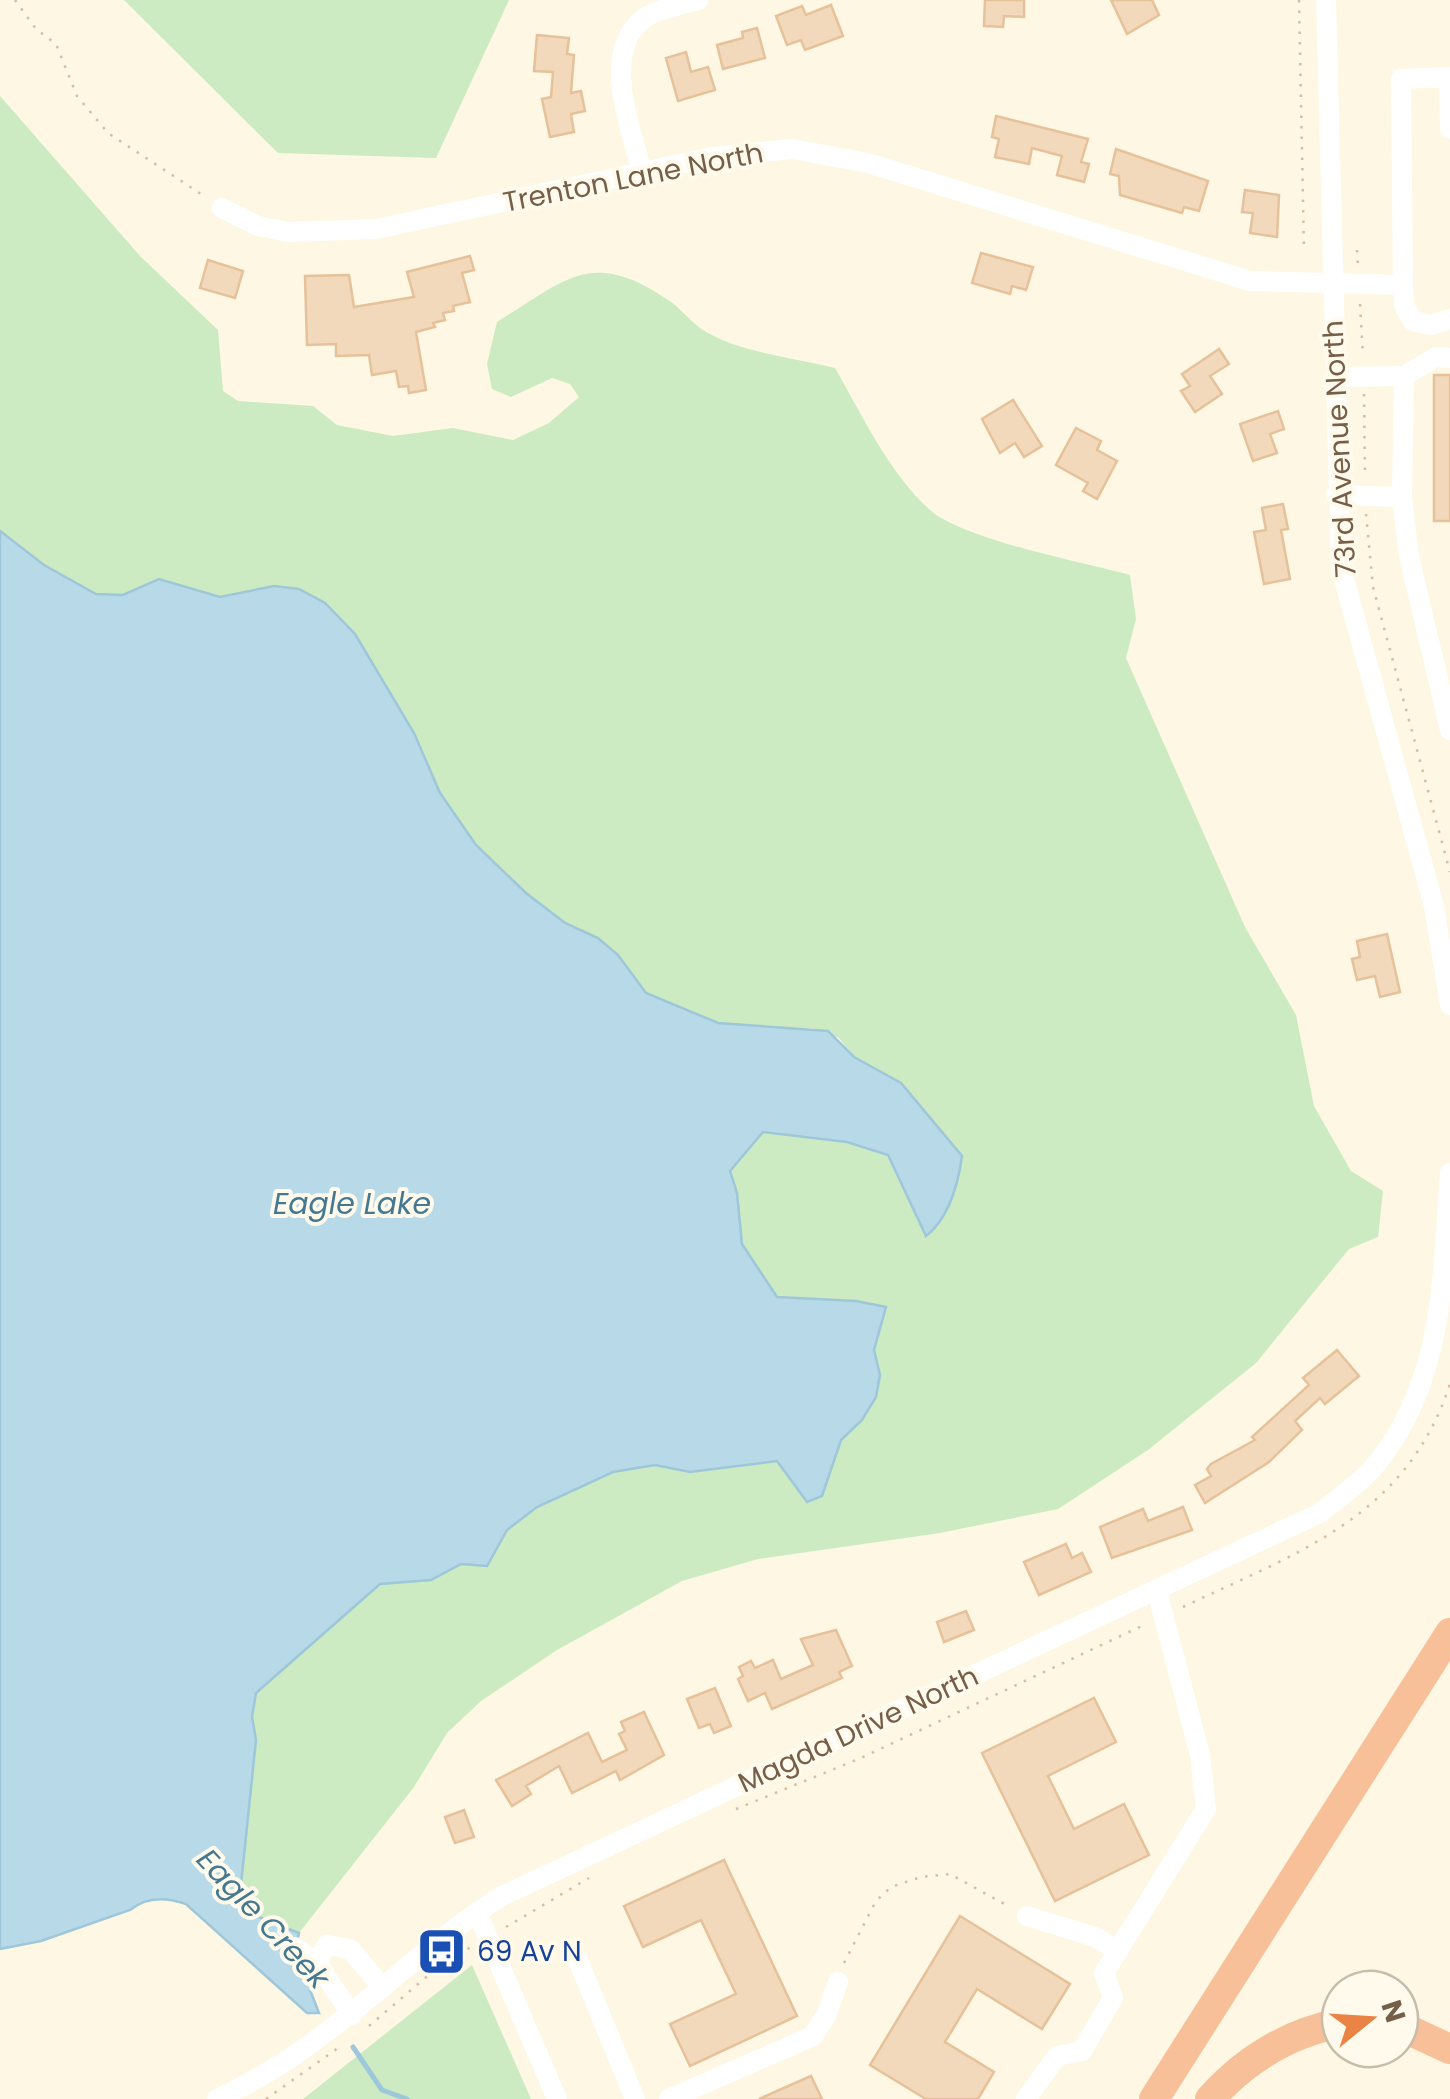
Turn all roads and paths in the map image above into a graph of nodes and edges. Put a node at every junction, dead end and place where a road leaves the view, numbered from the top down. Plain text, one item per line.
1 (15, 0) edge
2 (698, 0) edge
3 (1299, 0) edge
4 (1326, 0) edge
5 (1449, 77) edge
6 (1450, 129) edge
7 (642, 173) junction
8 (222, 208) joint
9 (1304, 250) dead end
10 (1358, 250) dead end
11 (1332, 283) junction
12 (1359, 286) junction
13 (1403, 286) junction
14 (1450, 319) edge
15 (1450, 358) edge
16 (1404, 376) junction
17 (1335, 377) junction
18 (1364, 380) junction
19 (1336, 495) junction
20 (1365, 497) junction
21 (1402, 497) junction
22 (1450, 730) edge
23 (1450, 872) edge
24 (1447, 958) edge
25 (1450, 1005) edge
26 (1450, 1173) edge
27 (1450, 1384) edge
28 (1157, 1591) junction
29 (1166, 1615) junction
30 (1450, 1633) edge
31 (728, 1812) dead end
32 (592, 1876) dead end
33 (477, 1912) junction
34 (1027, 1916) joint
35 (488, 1938) junction
36 (296, 1947) dead end
37 (1118, 1951) junction
38 (578, 1960) dead end
39 (317, 1963) junction
40 (838, 1982) joint
41 (383, 1988) junction
42 (355, 2024) junction
43 (1320, 2028) edge
44 (1420, 2032) edge
45 (344, 2044) dead end
46 (1450, 2050) edge
47 (217, 2099) edge
48 (266, 2099) edge
49 (557, 2099) edge
50 (635, 2099) edge
51 (669, 2099) edge
52 (1026, 2099) edge
53 (1154, 2099) edge
54 (1210, 2099) edge

1 - 8 path
2 - 7 street
3 - 9 path
4 - 11 street, 73rd Avenue North
5 - 6 street
5 - 13 street
7 - 8 street, Trenton Lane North
7 - 11 street, Trenton Lane North
10 - 12 path
11 - 12 street, Trenton Lane North
11 - 17 street, 73rd Avenue North
12 - 13 street, Trenton Lane North
12 - 18 path
13 - 14 street
15 - 16 street
16 - 18 street
16 - 21 street
17 - 18 street
17 - 19 street, 73rd Avenue North
18 - 20 path
19 - 20 street
19 - 24 street, 73rd Avenue North
20 - 21 street
20 - 23 path
21 - 22 street
24 - 25 street, 73rd Avenue North
26 - 28 street, Magda Drive North
27 - 29 path
28 - 29 street
28 - 33 street, Magda Drive North
29 - 31 path
29 - 37 street
30 - 53 highway
32 - 35 path
33 - 35 street
33 - 41 street, Magda Drive North
34 - 37 street
34 - 40 path
35 - 42 path
35 - 49 street
36 - 39 street
37 - 52 street
38 - 50 street
39 - 41 street
39 - 42 street
40 - 51 street
41 - 42 street, Magda Drive North
42 - 47 street, Magda Drive North
43 - 54 highway
44 - 46 highway
45 - 48 path

